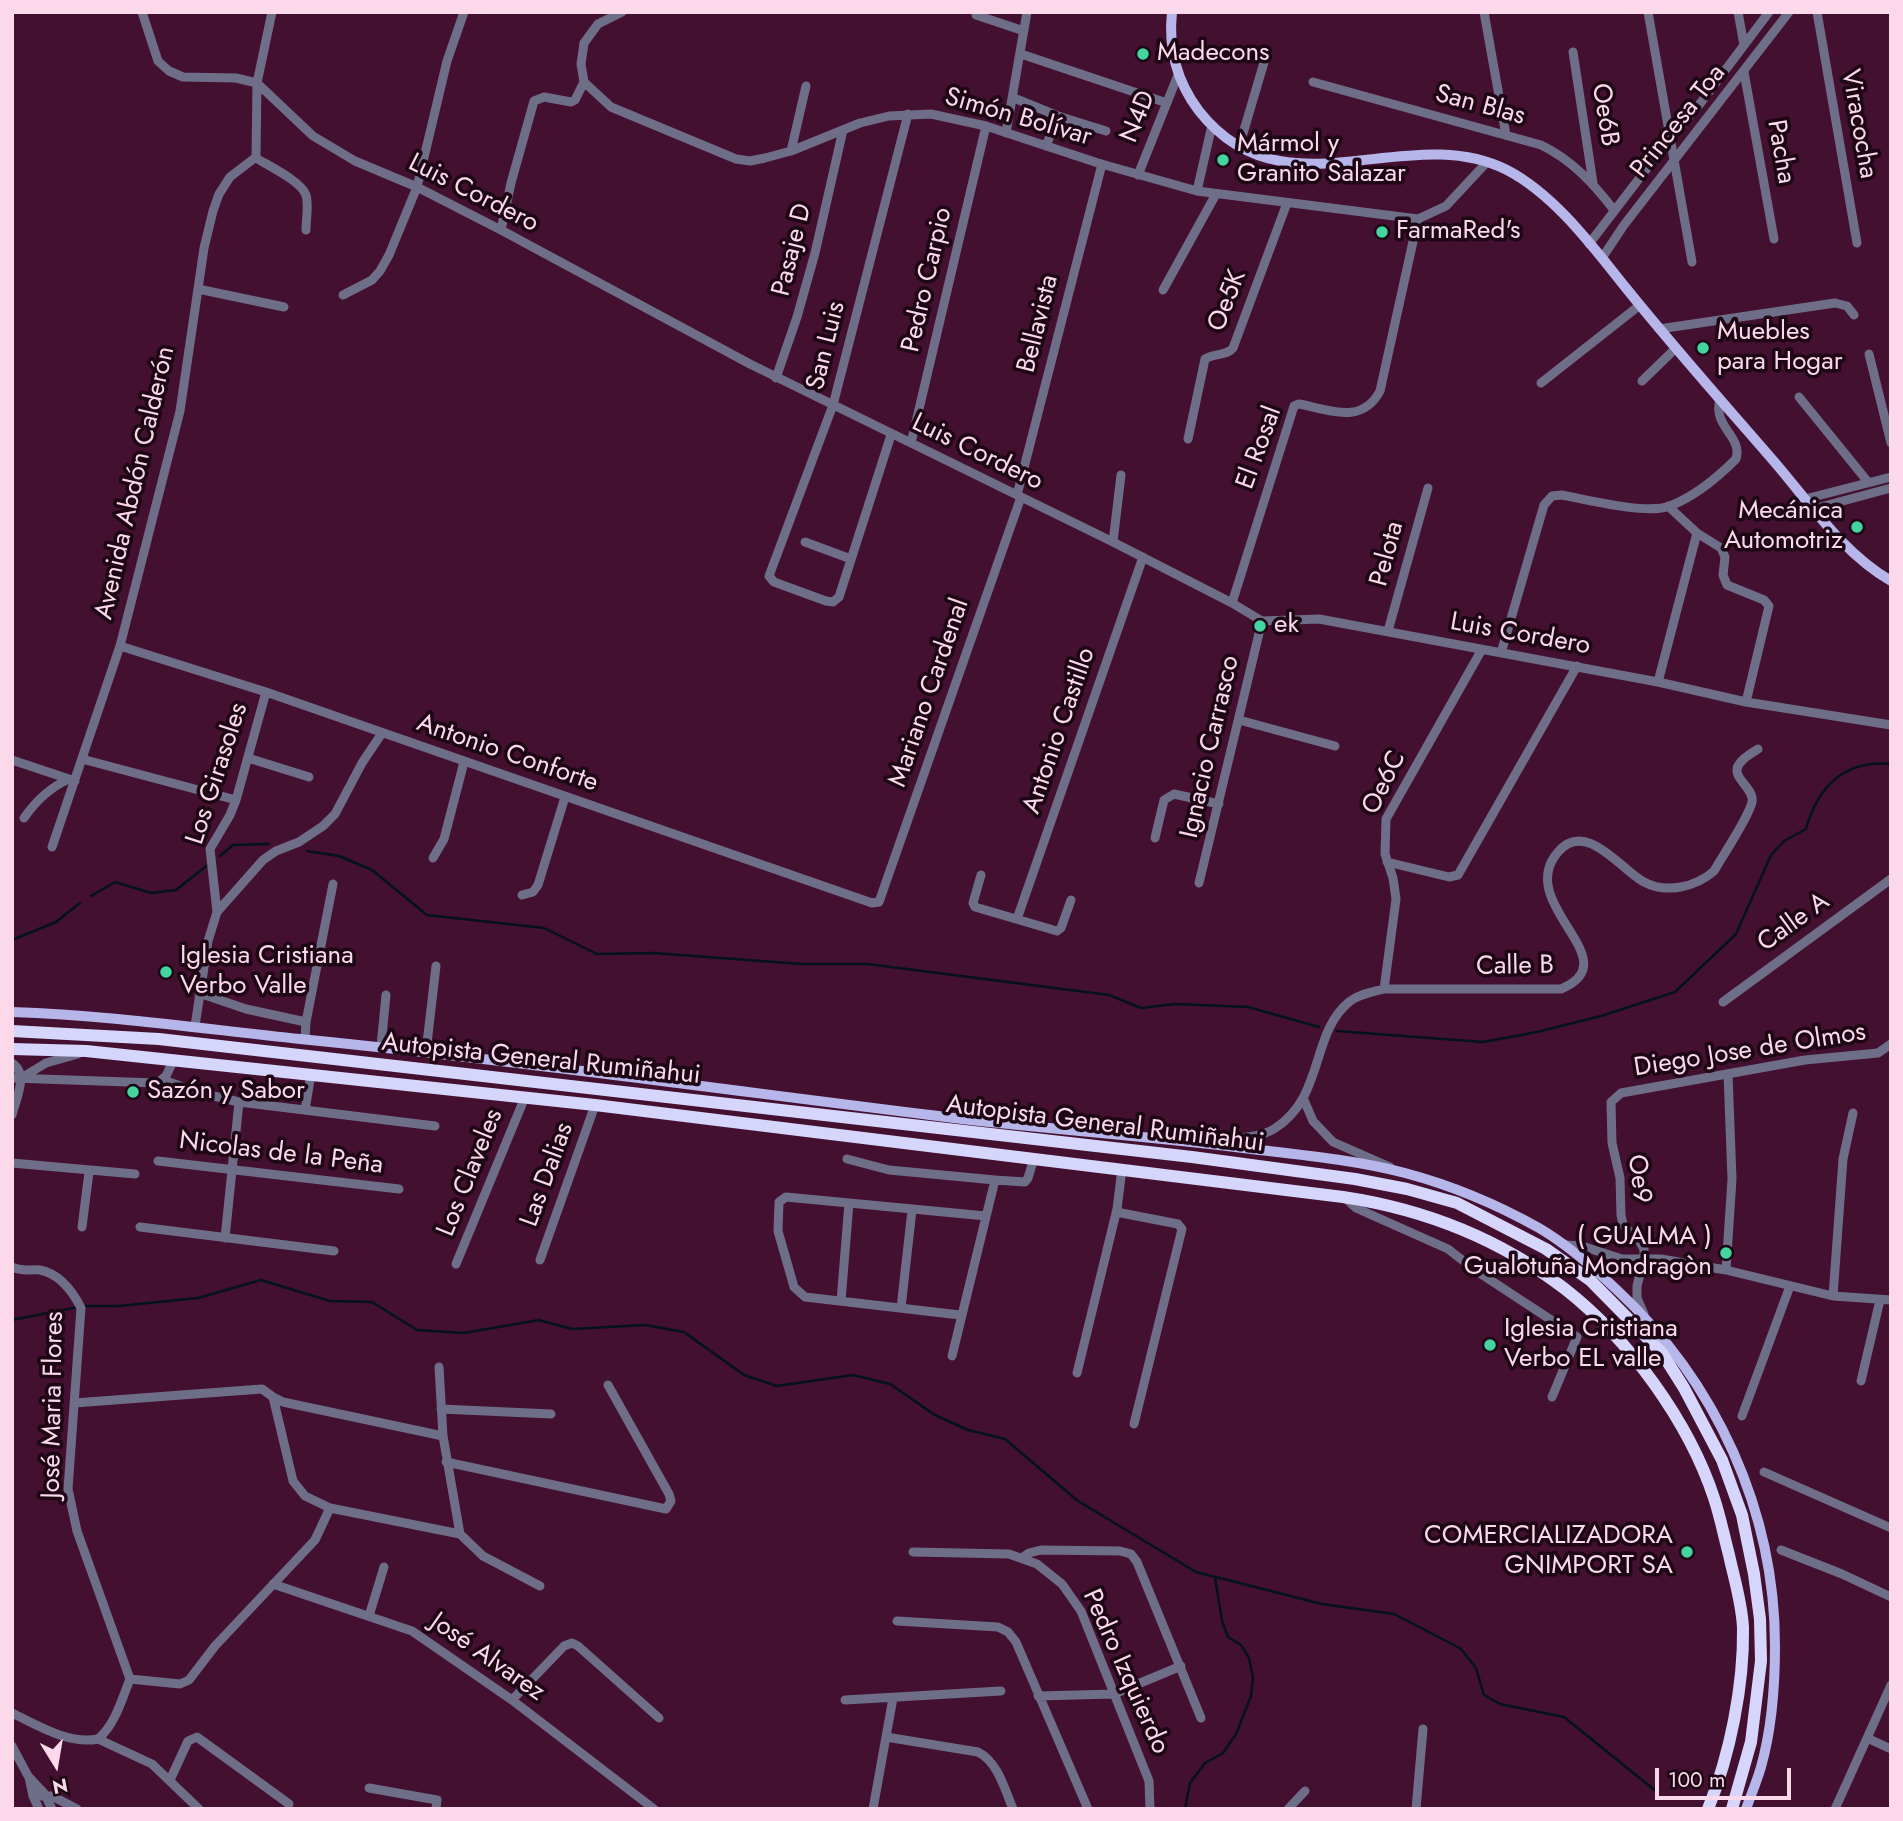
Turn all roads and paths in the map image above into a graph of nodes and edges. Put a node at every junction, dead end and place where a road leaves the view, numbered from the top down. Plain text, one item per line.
1 (142, 12) edge
2 (272, 12) edge
3 (464, 12) edge
4 (622, 12) edge
5 (1027, 12) edge
6 (1172, 12) edge
7 (1484, 12) edge
8 (1648, 12) edge
9 (1738, 12) edge
10 (1769, 12) edge
11 (1788, 12) edge
12 (1817, 12) edge
13 (976, 15) dead end
14 (1024, 31) junction
15 (1744, 45) junction
16 (1573, 52) dead end
17 (1021, 54) junction
18 (1265, 59) dead end
19 (1744, 72) junction
20 (1178, 75) junction
21 (584, 82) junction
22 (1313, 82) dead end
23 (257, 83) junction
24 (806, 86) dead end
25 (1014, 99) junction
26 (1167, 103) junction
27 (908, 114) junction
28 (1058, 116) junction
29 (1212, 125) junction
30 (986, 126) junction
31 (843, 130) junction
32 (1106, 131) dead end
33 (1006, 133) junction
34 (1506, 135) junction
35 (1671, 137) junction
36 (1046, 146) junction
37 (1239, 147) junction
38 (791, 151) junction
39 (256, 158) junction
40 (1488, 162) junction
41 (1675, 162) junction
42 (1102, 164) junction
43 (1138, 175) junction
44 (1593, 183) junction
45 (417, 187) junction
46 (1197, 191) junction
47 (1216, 194) junction
48 (1287, 203) junction
49 (1614, 210) junction
50 (1418, 219) junction
51 (306, 230) dead end
52 (501, 230) junction
53 (1774, 239) dead end
54 (1857, 243) dead end
55 (1589, 244) junction
56 (1602, 258) junction
57 (1692, 262) dead end
58 (198, 289) junction
59 (1163, 290) dead end
60 (343, 295) dead end
61 (1640, 305) junction
62 (284, 307) dead end
63 (1854, 315) dead end
64 (1659, 329) junction
65 (1676, 348) junction
66 (1868, 354) dead end
67 (776, 378) junction
68 (1642, 381) dead end
69 (1541, 383) dead end
70 (1799, 397) dead end
71 (1720, 399) junction
72 (834, 405) junction
73 (891, 435) junction
74 (1188, 439) dead end
75 (912, 443) junction
76 (1891, 443) edge
77 (1121, 475) dead end
78 (1891, 477) edge
79 (1868, 482) junction
80 (1427, 488) dead end
81 (1891, 488) edge
82 (1019, 496) junction
83 (1805, 499) junction
84 (1668, 506) junction
85 (1813, 509) junction
86 (1697, 533) junction
87 (805, 542) dead end
88 (1113, 542) junction
89 (1143, 558) junction
90 (851, 559) junction
91 (1891, 582) edge
92 (1232, 603) junction
93 (1262, 621) junction
94 (1388, 631) junction
95 (120, 646) junction
96 (1482, 650) junction
97 (1500, 653) junction
98 (1577, 666) junction
99 (1658, 682) junction
100 (266, 692) junction
101 (1746, 702) junction
102 (1239, 720) junction
103 (1891, 725) edge
104 (382, 733) junction
105 (1335, 746) dead end
106 (1758, 749) dead end
107 (248, 758) junction
108 (12, 760) edge
109 (82, 760) junction
110 (464, 762) junction
111 (309, 778) dead end
112 (72, 780) junction
113 (565, 797) junction
114 (236, 800) junction
115 (1219, 804) junction
116 (24, 818) dead end
117 (1155, 838) dead end
118 (52, 847) dead end
119 (433, 858) dead end
120 (1387, 862) junction
121 (981, 876) dead end
122 (1891, 879) edge
123 (1199, 883) dead end
124 (333, 884) dead end
125 (523, 895) dead end
126 (1071, 900) dead end
127 (879, 902) joint
128 (217, 912) junction
129 (1017, 919) junction
130 (436, 966) dead end
131 (1384, 989) junction
132 (200, 993) junction
133 (386, 995) dead end
134 (1723, 1002) dead end
135 (12, 1012) edge
136 (306, 1022) junction
137 (195, 1026) junction
138 (12, 1031) edge
139 (306, 1039) junction
140 (1891, 1044) edge
141 (381, 1046) junction
142 (12, 1049) edge
143 (86, 1051) junction
144 (426, 1052) junction
145 (174, 1059) junction
146 (12, 1063) edge
147 (311, 1074) junction
148 (1728, 1074) junction
149 (17, 1078) edge
150 (163, 1080) junction
151 (525, 1097) junction
152 (1615, 1097) joint
153 (1304, 1100) junction
154 (239, 1102) junction
155 (595, 1105) junction
156 (305, 1110) junction
157 (1853, 1113) dead end
158 (12, 1115) edge
159 (435, 1126) dead end
160 (1204, 1143) junction
161 (1034, 1158) junction
162 (847, 1159) dead end
163 (159, 1161) dead end
164 (12, 1163) edge
165 (1122, 1169) junction
166 (232, 1170) junction
167 (89, 1172) junction
168 (1405, 1173) junction
169 (135, 1174) dead end
170 (995, 1180) junction
171 (399, 1189) dead end
172 (1343, 1196) junction
173 (849, 1203) junction
174 (912, 1210) junction
175 (1116, 1212) junction
176 (986, 1216) junction
177 (82, 1227) dead end
178 (140, 1227) dead end
179 (225, 1238) junction
180 (1565, 1245) junction
181 (334, 1251) dead end
182 (1644, 1259) junction
183 (540, 1260) dead end
184 (456, 1264) dead end
185 (12, 1268) edge
186 (1726, 1270) junction
187 (1790, 1286) junction
188 (1833, 1296) junction
189 (1880, 1300) junction
190 (1891, 1300) edge
191 (841, 1301) junction
192 (901, 1308) junction
193 (1644, 1314) junction
194 (960, 1315) junction
195 (952, 1356) dead end
196 (439, 1367) dead end
197 (1076, 1373) dead end
198 (1861, 1381) dead end
199 (608, 1385) dead end
200 (273, 1397) junction
201 (1552, 1397) dead end
202 (74, 1403) junction
203 (440, 1409) junction
204 (551, 1414) dead end
205 (1742, 1416) dead end
206 (1134, 1424) dead end
207 (443, 1436) junction
208 (446, 1462) junction
209 (1764, 1472) dead end
210 (330, 1508) junction
211 (1891, 1528) edge
212 (460, 1534) junction
213 (1781, 1550) dead end
214 (913, 1552) dead end
215 (1023, 1557) junction
216 (384, 1567) dead end
217 (273, 1584) junction
218 (540, 1586) dead end
219 (1891, 1597) edge
220 (369, 1616) junction
221 (897, 1620) dead end
222 (1181, 1666) junction
223 (130, 1679) junction
224 (1891, 1685) edge
225 (1001, 1691) dead end
226 (1114, 1694) junction
227 (1038, 1696) junction
228 (893, 1698) junction
229 (512, 1700) junction
230 (845, 1700) dead end
231 (12, 1713) edge
232 (659, 1718) dead end
233 (1201, 1718) dead end
234 (1423, 1729) dead end
235 (886, 1738) junction
236 (1867, 1738) junction
237 (99, 1740) junction
238 (12, 1746) edge
239 (1891, 1749) edge
240 (16, 1761) edge
241 (28, 1776) junction
242 (170, 1780) junction
243 (369, 1788) dead end
244 (1304, 1791) dead end
245 (46, 1796) junction
246 (33, 1797) junction
247 (289, 1804) dead end
248 (39, 1809) edge
249 (52, 1809) edge
250 (77, 1809) edge
251 (199, 1809) edge
252 (436, 1809) edge
253 (654, 1809) edge
254 (873, 1809) edge
255 (1013, 1809) edge
256 (1088, 1809) edge
257 (1150, 1809) edge
258 (1288, 1809) edge
259 (1416, 1809) edge
260 (1708, 1809) edge
261 (1732, 1809) edge
262 (1746, 1809) edge
263 (1835, 1809) edge

1 - 23 street
2 - 23 street
3 - 45 street
4 - 21 street
5 - 14 street
6 - 20 main road
7 - 34 street
8 - 35 street
9 - 15 street
10 - 15 street, Princesa Toa
11 - 19 street, Princesa Toa
12 - 54 street, Viracocha
13 - 14 street
14 - 17 street
15 - 35 street, Princesa Toa
16 - 44 street, Oe6B
17 - 25 street
17 - 26 street
18 - 37 street
19 - 41 street, Princesa Toa
19 - 53 street, Pacha
20 - 26 street, N4D
20 - 29 main road
21 - 38 street, Simón Bolívar
21 - 52 street
22 - 34 street, San Blas
23 - 39 street
23 - 45 street, Luis Cordero
24 - 38 street
25 - 28 street
25 - 33 street
26 - 43 street, N4D
27 - 30 street, Simón Bolívar
27 - 31 street, Simón Bolívar
27 - 72 street, San Luis
28 - 32 street
28 - 36 street
29 - 37 main road
29 - 46 street
30 - 33 street, Simón Bolívar
30 - 75 street, Pedro Carpio
31 - 38 street, Simón Bolívar
31 - 67 street, Pasaje D
33 - 36 street, Simón Bolívar
34 - 44 street, San Blas
35 - 41 street
35 - 49 street, Princesa Toa
36 - 42 street, Simón Bolívar
37 - 40 main road
39 - 51 street
39 - 58 street, Avenida Abdón Calderón
40 - 50 street
40 - 55 main road
41 - 56 street, Princesa Toa
41 - 57 street
42 - 43 street, Simón Bolívar
42 - 82 street, Bellavista
43 - 46 street, Simón Bolívar
44 - 49 street, San Blas
45 - 52 street, Luis Cordero
45 - 60 street
46 - 47 street, Simón Bolívar
47 - 48 street, Simón Bolívar
47 - 59 street
48 - 50 street, Simón Bolívar
48 - 74 street, Oe5K
49 - 55 street, Princesa Toa
50 - 92 street, El Rosal
52 - 67 street, Luis Cordero
55 - 56 main road
56 - 61 main road
58 - 62 street
58 - 95 street, Avenida Abdón Calderón
61 - 64 main road
61 - 69 street
63 - 64 street
64 - 65 main road
65 - 68 street
65 - 71 main road
66 - 76 street
67 - 72 street, Luis Cordero
70 - 79 street
71 - 83 main road
71 - 84 street
72 - 73 street, Luis Cordero
72 - 90 street, San Luis
73 - 75 street, Luis Cordero
73 - 90 street
75 - 82 street, Luis Cordero
77 - 88 street
78 - 79 street
79 - 83 street
80 - 94 street, Pelota
81 - 85 street
82 - 88 street, Luis Cordero
82 - 127 street, Mariano Cardenal
83 - 85 main road
84 - 86 street
84 - 97 street
85 - 91 main road
86 - 99 street
86 - 101 street
87 - 90 street
88 - 89 street, Luis Cordero
89 - 92 street, Luis Cordero
89 - 129 street, Antonio Castillo
92 - 93 street, Luis Cordero
93 - 94 street, Luis Cordero
93 - 102 street, Ignacio Carrasco
94 - 96 street, Luis Cordero
95 - 100 street, Antonio Conforte
95 - 109 street, Avenida Abdón Calderón
96 - 97 street, Luis Cordero
96 - 120 street, Oe6C
97 - 98 street, Luis Cordero
98 - 99 street, Luis Cordero
98 - 120 street
99 - 101 street, Luis Cordero
100 - 104 street, Antonio Conforte
100 - 107 street, Los Girasoles
101 - 103 street, Luis Cordero
102 - 105 street
102 - 115 street, Ignacio Carrasco
104 - 110 street, Antonio Conforte
104 - 128 street, Los Girasoles
106 - 131 street, Calle B
107 - 111 street
107 - 114 street, Los Girasoles
108 - 112 street
109 - 112 street, Avenida Abdón Calderón
109 - 114 street
110 - 113 street, Antonio Conforte
110 - 119 street
112 - 116 street
112 - 118 street, Avenida Abdón Calderón
113 - 125 street
113 - 127 street, Antonio Conforte
114 - 128 street, Los Girasoles
115 - 117 street
115 - 123 street, Ignacio Carrasco
120 - 131 street, Oe6C
121 - 129 street
122 - 134 street, Calle A
124 - 136 street
126 - 129 street
128 - 132 street, Los Girasoles
130 - 144 street
131 - 153 street, Calle B
132 - 136 street
132 - 137 street, Los Girasoles
133 - 141 street
135 - 137 main road
136 - 139 street
137 - 139 main road
138 - 261 highway, Autopista General Rumiñahui
139 - 141 main road
140 - 148 street, Diego Jose de Olmos
141 - 144 main road
142 - 143 highway, Autopista General Rumiñahui
143 - 145 highway, Autopista General Rumiñahui
143 - 149 street
144 - 160 main road
145 - 147 highway, Autopista General Rumiñahui
145 - 150 street
146 - 149 street
147 - 151 highway, Autopista General Rumiñahui
147 - 156 street
148 - 152 street, Diego Jose de Olmos
148 - 186 street
149 - 150 street
149 - 158 street
150 - 154 street
151 - 155 highway, Autopista General Rumiñahui
151 - 184 street, Los Claveles
152 - 182 street, Oe9
153 - 160 street, Calle B
153 - 168 street
154 - 156 street
154 - 166 street
155 - 161 highway, Autopista General Rumiñahui
155 - 183 street, Las Dalias
156 - 159 street
157 - 188 street
160 - 168 main road
161 - 165 highway, Autopista General Rumiñahui
161 - 170 street
162 - 170 street
163 - 166 street, Nicolas de la Peña
164 - 167 street
165 - 172 highway, Autopista General Rumiñahui
165 - 175 street
166 - 171 street, Nicolas de la Peña
166 - 179 street
167 - 169 street
167 - 177 street
168 - 180 main road
170 - 176 street
172 - 201 street
172 - 260 highway, Autopista General Rumiñahui
173 - 174 street
173 - 191 street
173 - 191 street
174 - 176 street
174 - 192 street
175 - 197 street
175 - 206 street
176 - 194 street
178 - 179 street
179 - 181 street
180 - 182 street
180 - 193 main road
182 - 186 street
182 - 193 street
185 - 202 street, José Maria Flores
186 - 187 street
187 - 188 street
187 - 205 street
188 - 189 street
189 - 190 street
189 - 198 street
191 - 192 street
192 - 194 street
193 - 262 main road
194 - 195 street
196 - 203 street
199 - 208 street
200 - 202 street
200 - 207 street
200 - 210 street
202 - 223 street, José Maria Flores
203 - 204 street
203 - 207 street
207 - 208 street
208 - 212 street
209 - 211 street
210 - 212 street
210 - 217 street
212 - 218 street
213 - 219 street
214 - 215 street, Pedro Izquierdo
215 - 222 street
215 - 226 street, Pedro Izquierdo
216 - 220 street
217 - 220 street, José Alvarez
217 - 223 street
220 - 229 street, José Alvarez
221 - 227 street
222 - 226 street
222 - 233 street
223 - 237 street
224 - 236 street
225 - 228 street
226 - 227 street
226 - 257 street, Pedro Izquierdo
227 - 256 street
228 - 230 street
228 - 235 street
229 - 232 street
229 - 253 street, José Alvarez
231 - 237 street
234 - 259 street
235 - 254 street
235 - 255 street
236 - 239 street
236 - 263 street
237 - 242 street
238 - 240 street
240 - 241 street
241 - 245 street
241 - 246 street
242 - 247 street
242 - 251 street
243 - 252 street
244 - 258 street
245 - 246 street
245 - 249 street
245 - 250 street
246 - 248 street

